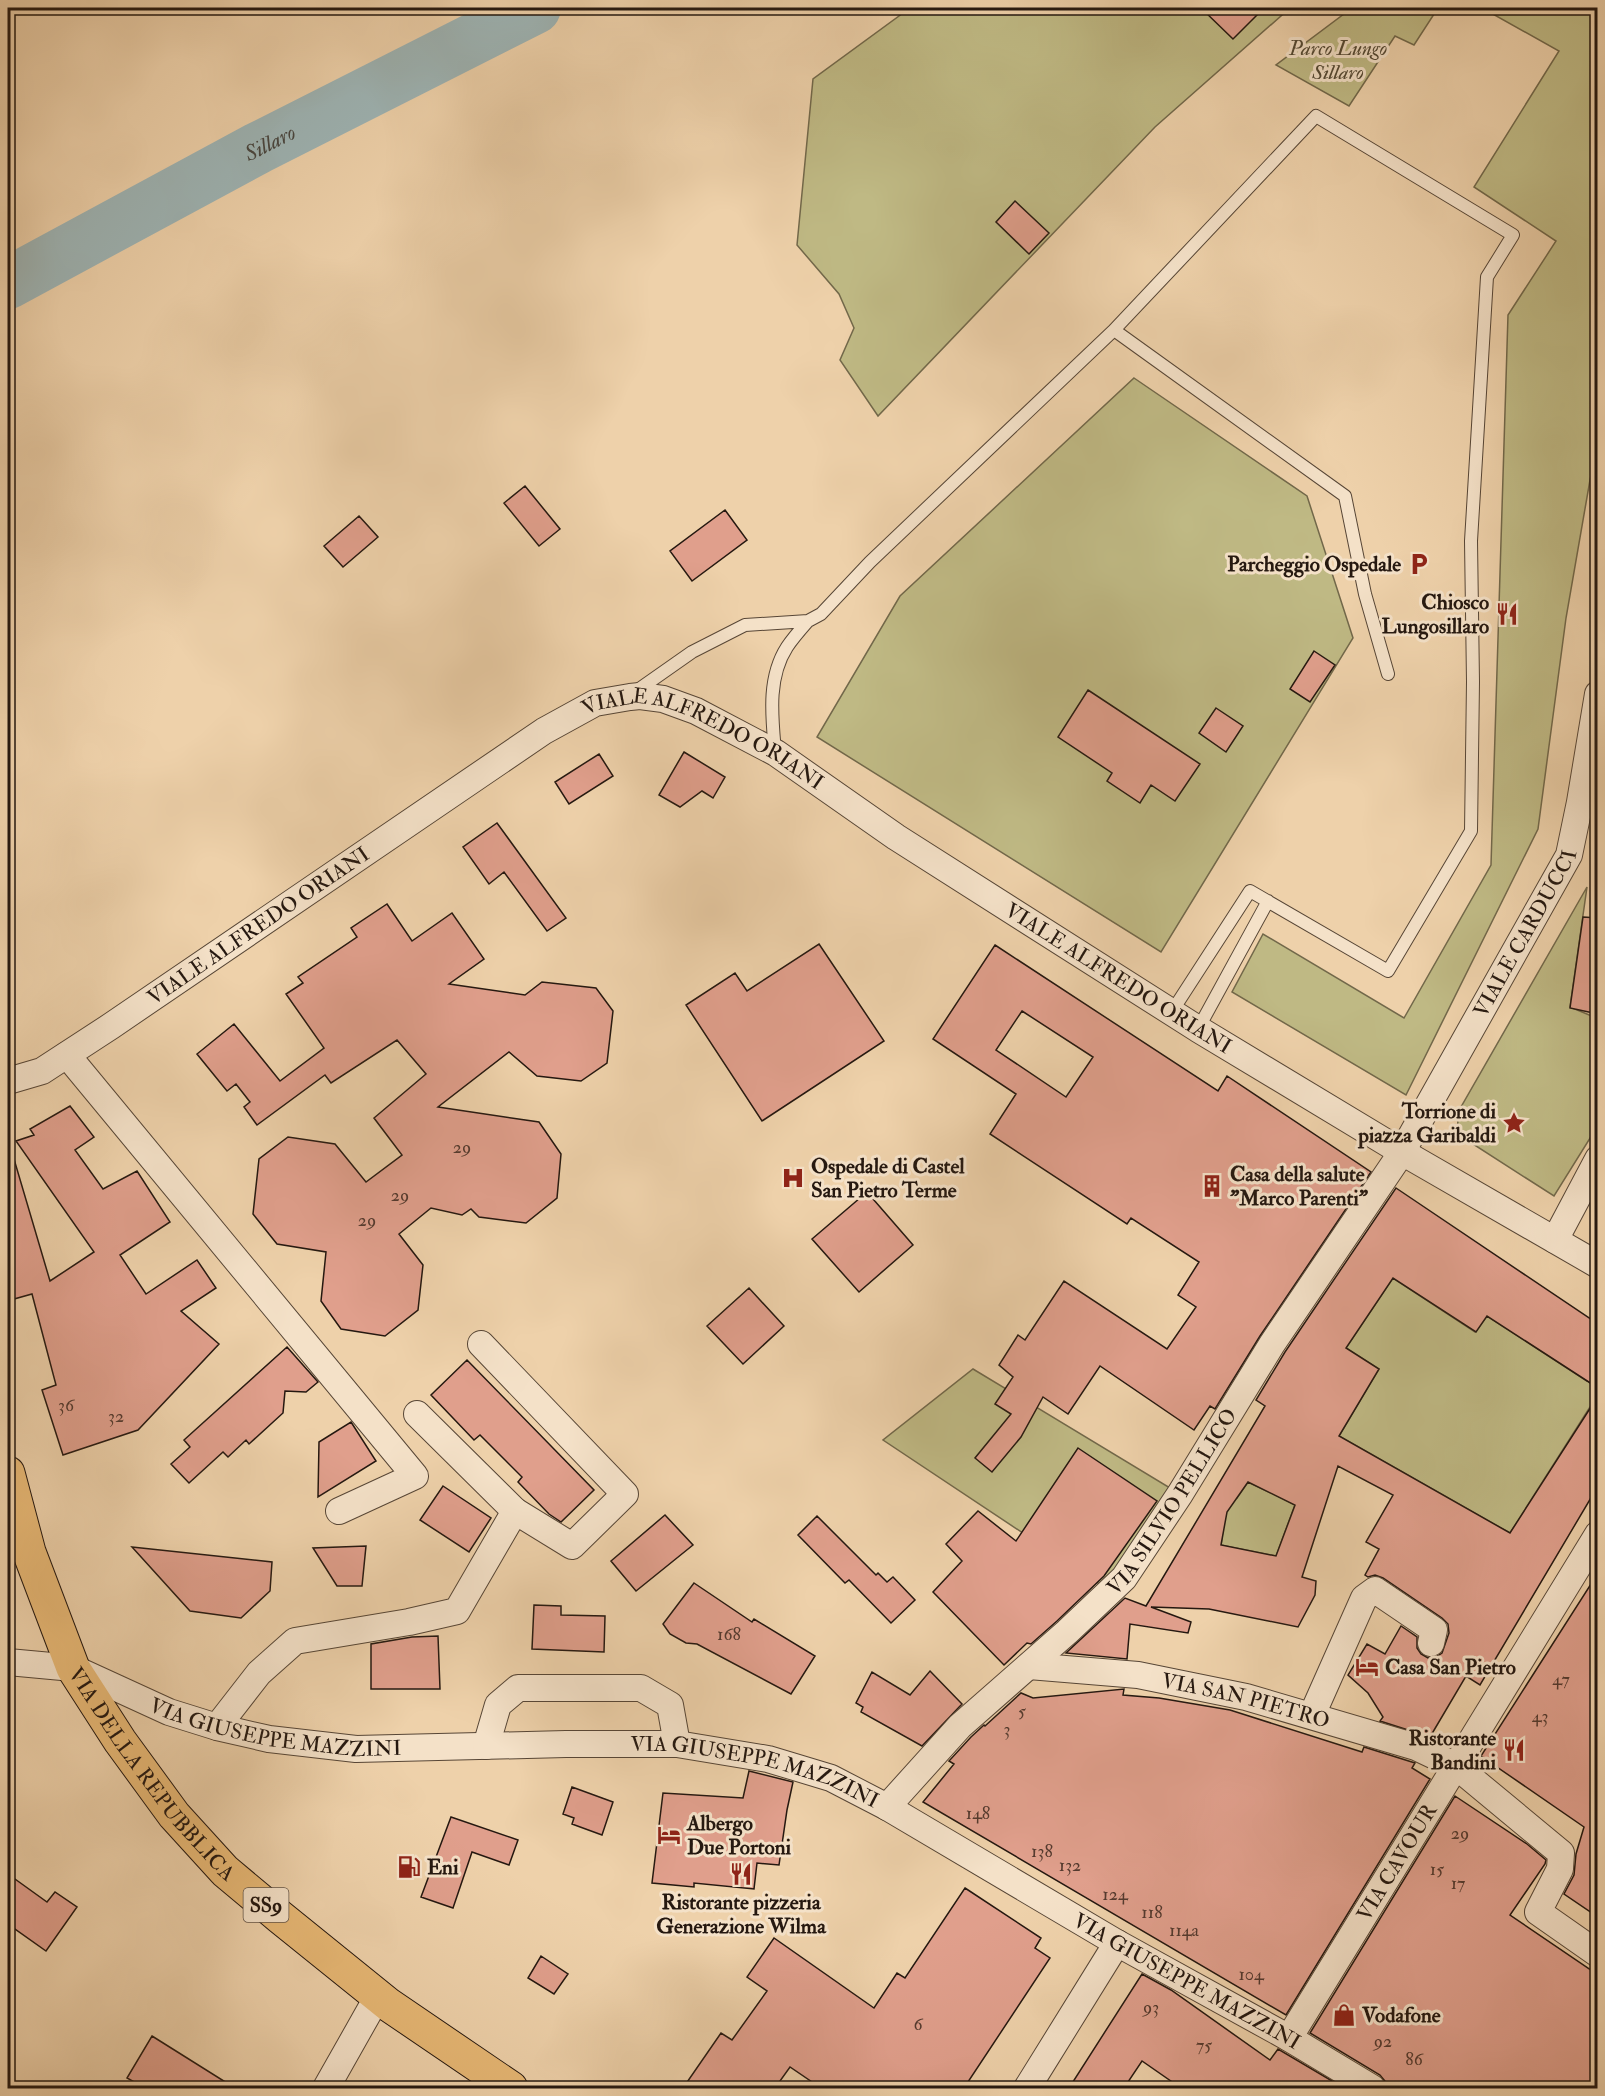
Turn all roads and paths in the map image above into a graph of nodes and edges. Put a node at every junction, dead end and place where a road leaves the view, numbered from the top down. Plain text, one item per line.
1 (1114, 330) junction
2 (808, 621) junction
3 (1388, 674) dead end
4 (1598, 694) edge
5 (630, 697) junction
6 (776, 753) junction
7 (1268, 901) junction
8 (1172, 1012) junction
9 (1198, 1029) junction
10 (67, 1054) junction
11 (8, 1081) edge
12 (1402, 1152) junction
13 (1598, 1159) edge
14 (1555, 1240) junction
15 (1598, 1265) edge
16 (481, 1344) dead end
17 (417, 1414) dead end
18 (8, 1473) edge
19 (339, 1511) dead end
20 (515, 1511) junction
21 (1598, 1534) edge
22 (1431, 1643) dead end
23 (8, 1662) edge
24 (1029, 1666) junction
25 (73, 1668) junction
26 (1312, 1715) junction
27 (217, 1727) junction
28 (677, 1744) junction
29 (486, 1746) junction
30 (1456, 1766) junction
31 (887, 1807) junction
32 (1117, 1943) junction
33 (1598, 1954) edge
34 (378, 1996) junction
35 (1289, 2038) junction
36 (326, 2088) edge
37 (511, 2088) edge
38 (1027, 2088) edge
39 (1372, 2088) edge

1 - 2 lane
1 - 3 lane
1 - 7 lane
2 - 5 lane
2 - 6 lane
4 - 12 street, VIALE CARDUCCI
5 - 6 street, VIALE ALFREDO ORIANI
5 - 10 street, VIALE ALFREDO ORIANI
6 - 8 street, VIALE ALFREDO ORIANI
7 - 8 lane
7 - 9 lane
8 - 9 street, VIALE ALFREDO ORIANI
9 - 12 street, VIALE ALFREDO ORIANI
10 - 11 street, VIALE ALFREDO ORIANI
10 - 19 street
12 - 14 street, VIALE ALFREDO ORIANI
12 - 24 street, VIA SILVIO PELLICO
13 - 14 street
14 - 15 street, VIALE ALFREDO ORIANI
16 - 20 street
17 - 20 street
18 - 25 main road, VIA DELLA REPUBBLICA / SS9
20 - 27 street
21 - 30 street, VIA CAVOUR
22 - 26 street
23 - 25 street, VIA GIUSEPPE MAZZINI
24 - 26 street, VIA SAN PIETRO
24 - 31 street, VIA SILVIO PELLICO
25 - 27 street, VIA GIUSEPPE MAZZINI
25 - 34 main road, VIA DELLA REPUBBLICA / SS9
26 - 30 street, VIA SAN PIETRO
27 - 29 street, VIA GIUSEPPE MAZZINI
28 - 29 street, VIA GIUSEPPE MAZZINI
28 - 29 street
28 - 31 street, VIA GIUSEPPE MAZZINI
30 - 33 street, VIA SAN PIETRO
30 - 35 street, VIA CAVOUR
31 - 32 street, VIA GIUSEPPE MAZZINI
32 - 35 street, VIA GIUSEPPE MAZZINI
32 - 38 street
34 - 36 street
34 - 37 main road, VIA DELLA REPUBBLICA / SS9
35 - 39 street, VIA GIUSEPPE MAZZINI

